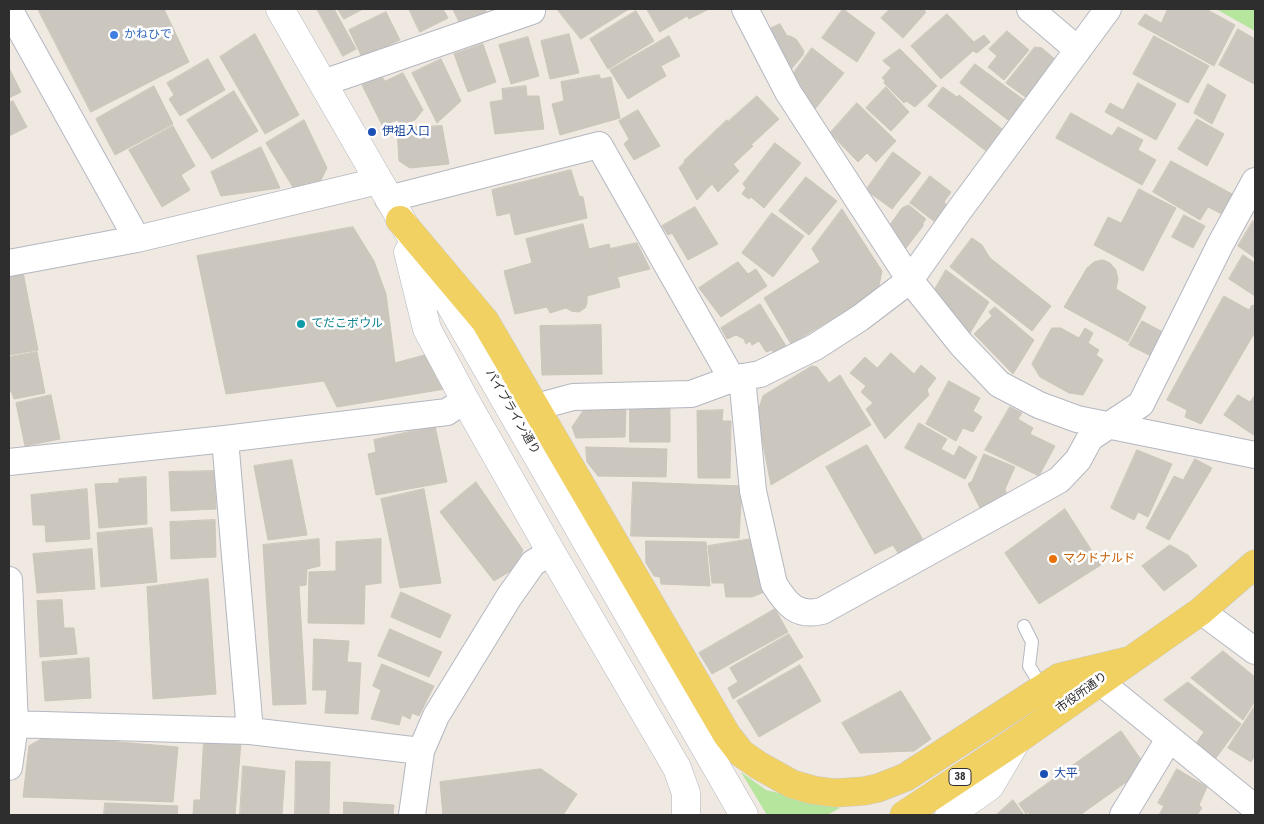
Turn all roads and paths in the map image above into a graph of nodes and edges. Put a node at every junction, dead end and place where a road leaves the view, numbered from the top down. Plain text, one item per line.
1 (9, 9) edge
2 (280, 9) edge
3 (1030, 9) edge
4 (1108, 9) edge
5 (532, 11) dead end
6 (749, 11) edge
7 (1078, 50) junction
8 (323, 84) junction
9 (1255, 181) edge
10 (389, 200) junction
11 (137, 239) junction
12 (9, 263) edge
13 (910, 280) junction
14 (737, 378) junction
15 (464, 400) junction
16 (536, 407) junction
17 (1110, 425) junction
18 (225, 439) junction
19 (1255, 455) edge
20 (9, 462) edge
21 (550, 552) junction
22 (1255, 564) edge
23 (9, 580) edge
24 (1201, 611) junction
25 (1024, 626) dead end
26 (1255, 651) edge
27 (1127, 661) junction
28 (1099, 682) junction
29 (1043, 689) junction
30 (1059, 710) junction
31 (12, 725) edge
32 (250, 731) junction
33 (1169, 739) junction
34 (1017, 740) junction
35 (421, 751) junction
36 (9, 767) edge
37 (1255, 808) edge
38 (412, 815) edge
39 (686, 815) edge
40 (744, 815) edge
41 (904, 815) edge
42 (949, 815) edge
43 (1123, 815) edge

1 - 11 street
2 - 8 main road, パイプライン通り
3 - 7 street
4 - 7 street
5 - 8 street
6 - 13 street
7 - 13 street
8 - 10 main road, パイプライン通り
9 - 17 street
10 - 11 street
10 - 14 street
10 - 15 main road
10 - 16 main road
10 - 40 main road, パイプライン通り
11 - 12 street
13 - 14 street
13 - 17 street
14 - 16 street
14 - 17 street
15 - 18 street
15 - 21 main road
16 - 29 main road
17 - 19 street
18 - 20 street
18 - 32 street
21 - 35 street
21 - 39 main road
22 - 24 main road, 市役所通り / 38
23 - 31 street
24 - 26 street
24 - 27 main road, 市役所通り / 38
25 - 29 lane
27 - 28 main road, 市役所通り / 38
27 - 29 main road
28 - 30 main road, 市役所通り / 38
28 - 33 street
29 - 30 lane
30 - 34 main road, 市役所通り / 38
31 - 32 street
31 - 36 street
32 - 35 street
33 - 37 street
33 - 43 street
34 - 41 main road, 市役所通り / 38
34 - 42 main road
35 - 38 street

